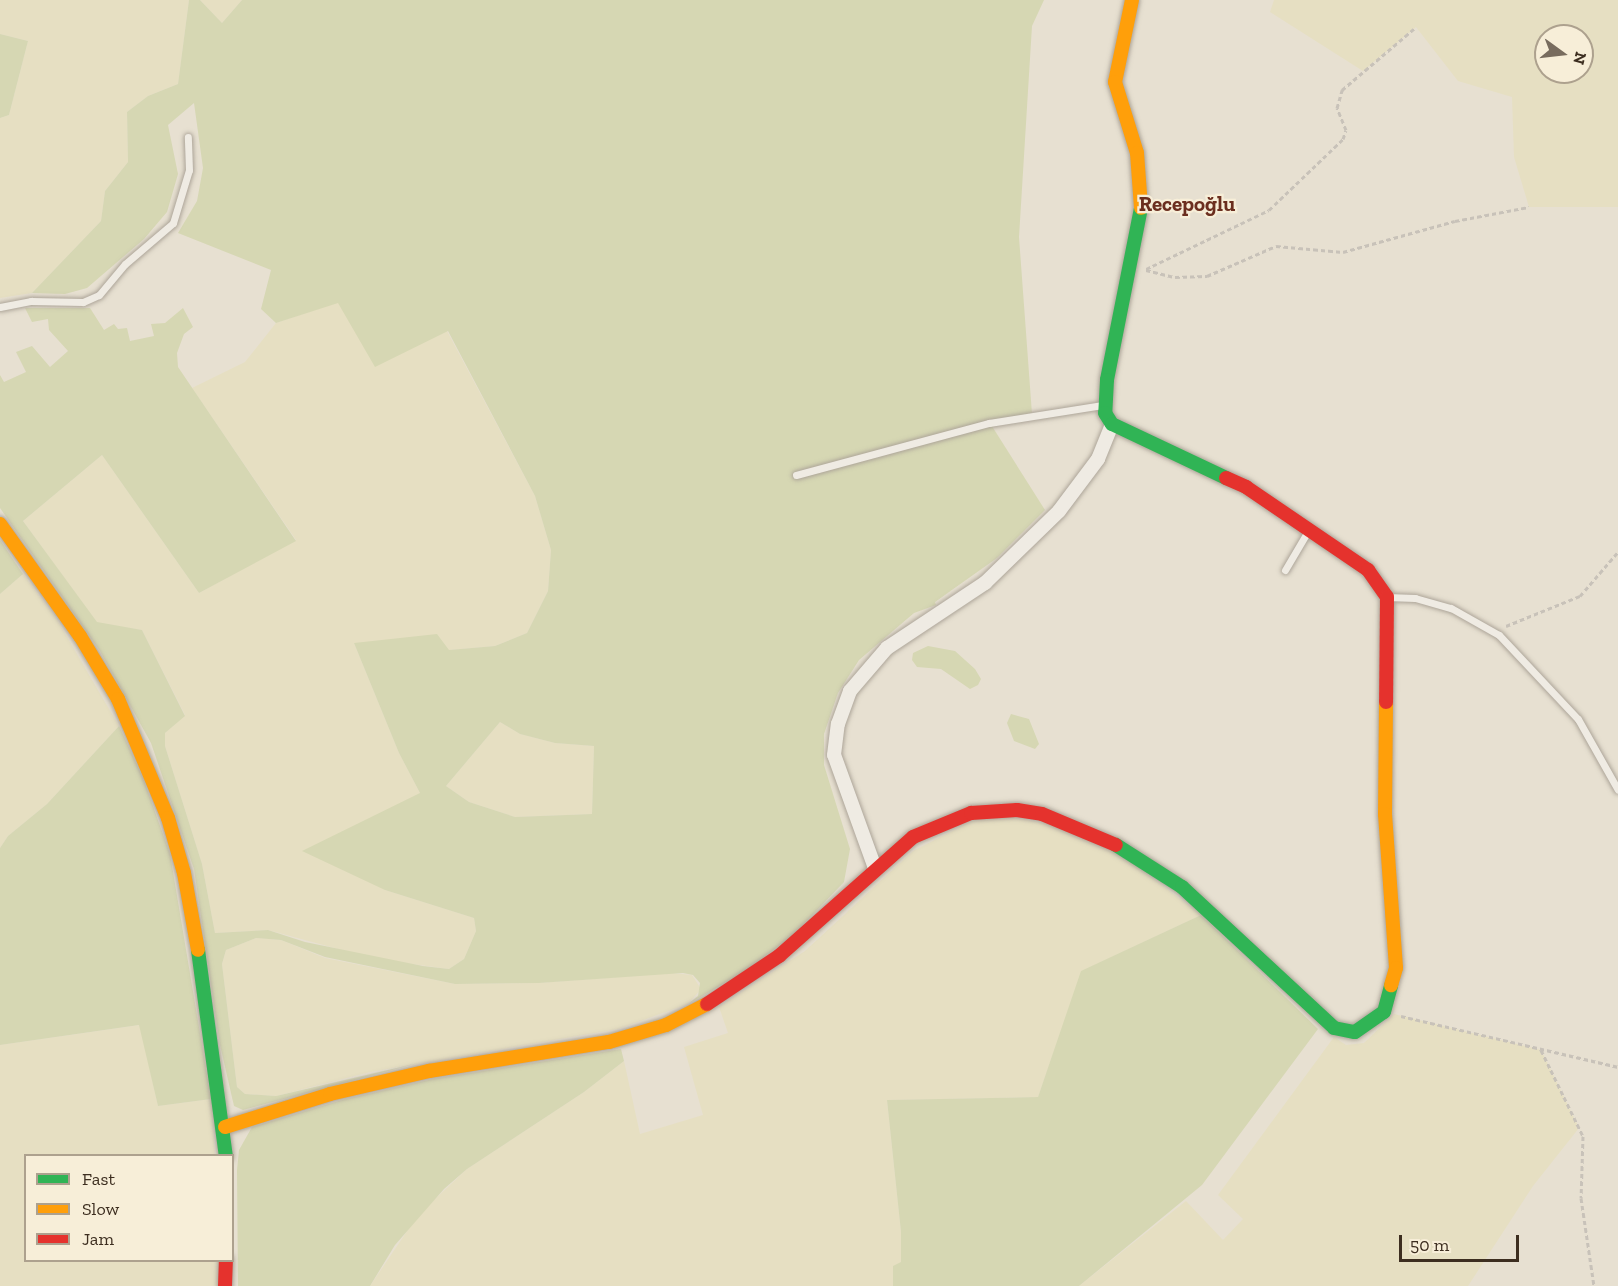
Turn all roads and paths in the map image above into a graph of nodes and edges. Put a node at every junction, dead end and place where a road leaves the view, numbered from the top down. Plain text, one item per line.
1 (1132, 0) edge
2 (1416, 27) dead end
3 (188, 137) dead end
4 (1529, 207) dead end
5 (1138, 268) junction
6 (0, 307) edge
7 (1104, 405) junction
8 (1112, 424) junction
9 (796, 475) dead end
10 (0, 524) edge
11 (1309, 529) junction
12 (1618, 552) edge
13 (1286, 570) dead end
14 (1388, 597) junction
15 (1493, 630) junction
16 (1618, 790) edge
17 (875, 868) junction
18 (1384, 1012) junction
19 (1541, 1050) junction
20 (1618, 1067) edge
21 (225, 1127) junction
22 (226, 1154) edge
23 (226, 1262) edge
24 (225, 1286) edge
25 (1594, 1286) edge

1 - 5 street
2 - 5 path
3 - 6 lane
4 - 5 path
5 - 7 street
7 - 8 street
7 - 9 lane
8 - 11 street
8 - 17 street
10 - 21 street
11 - 13 lane
11 - 14 street
12 - 15 path
14 - 15 lane
14 - 18 street
15 - 16 lane
17 - 18 street
17 - 21 street
18 - 19 path
19 - 20 path
19 - 25 path
21 - 22 street
23 - 24 street

